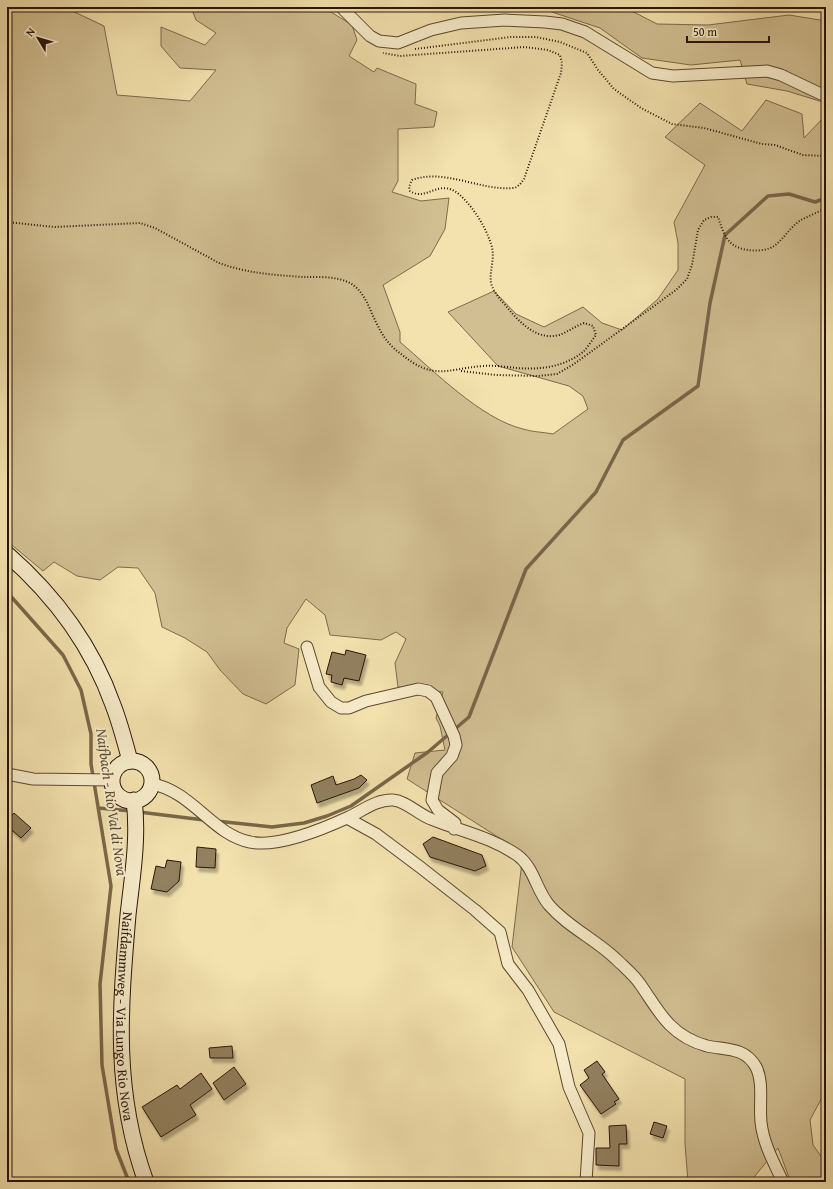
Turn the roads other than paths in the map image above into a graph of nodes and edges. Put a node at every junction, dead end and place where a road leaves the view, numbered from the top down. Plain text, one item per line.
1 (341, 7) edge
2 (826, 95) edge
3 (7, 554) edge
4 (308, 647) dead end
5 (130, 761) junction
6 (7, 774) edge
7 (106, 780) junction
8 (152, 784) junction
9 (135, 808) junction
10 (347, 818) junction
11 (454, 829) junction
12 (146, 1182) edge
13 (586, 1182) edge
14 (783, 1182) edge

1 - 2 street
3 - 5 main road
4 - 11 street
5 - 7 main road
5 - 8 main road
6 - 7 street
7 - 9 main road
8 - 9 main road
8 - 10 street
9 - 12 main road, Naifdammweg - Via Lungo Rio Nova
10 - 11 street
10 - 13 street
11 - 14 street

